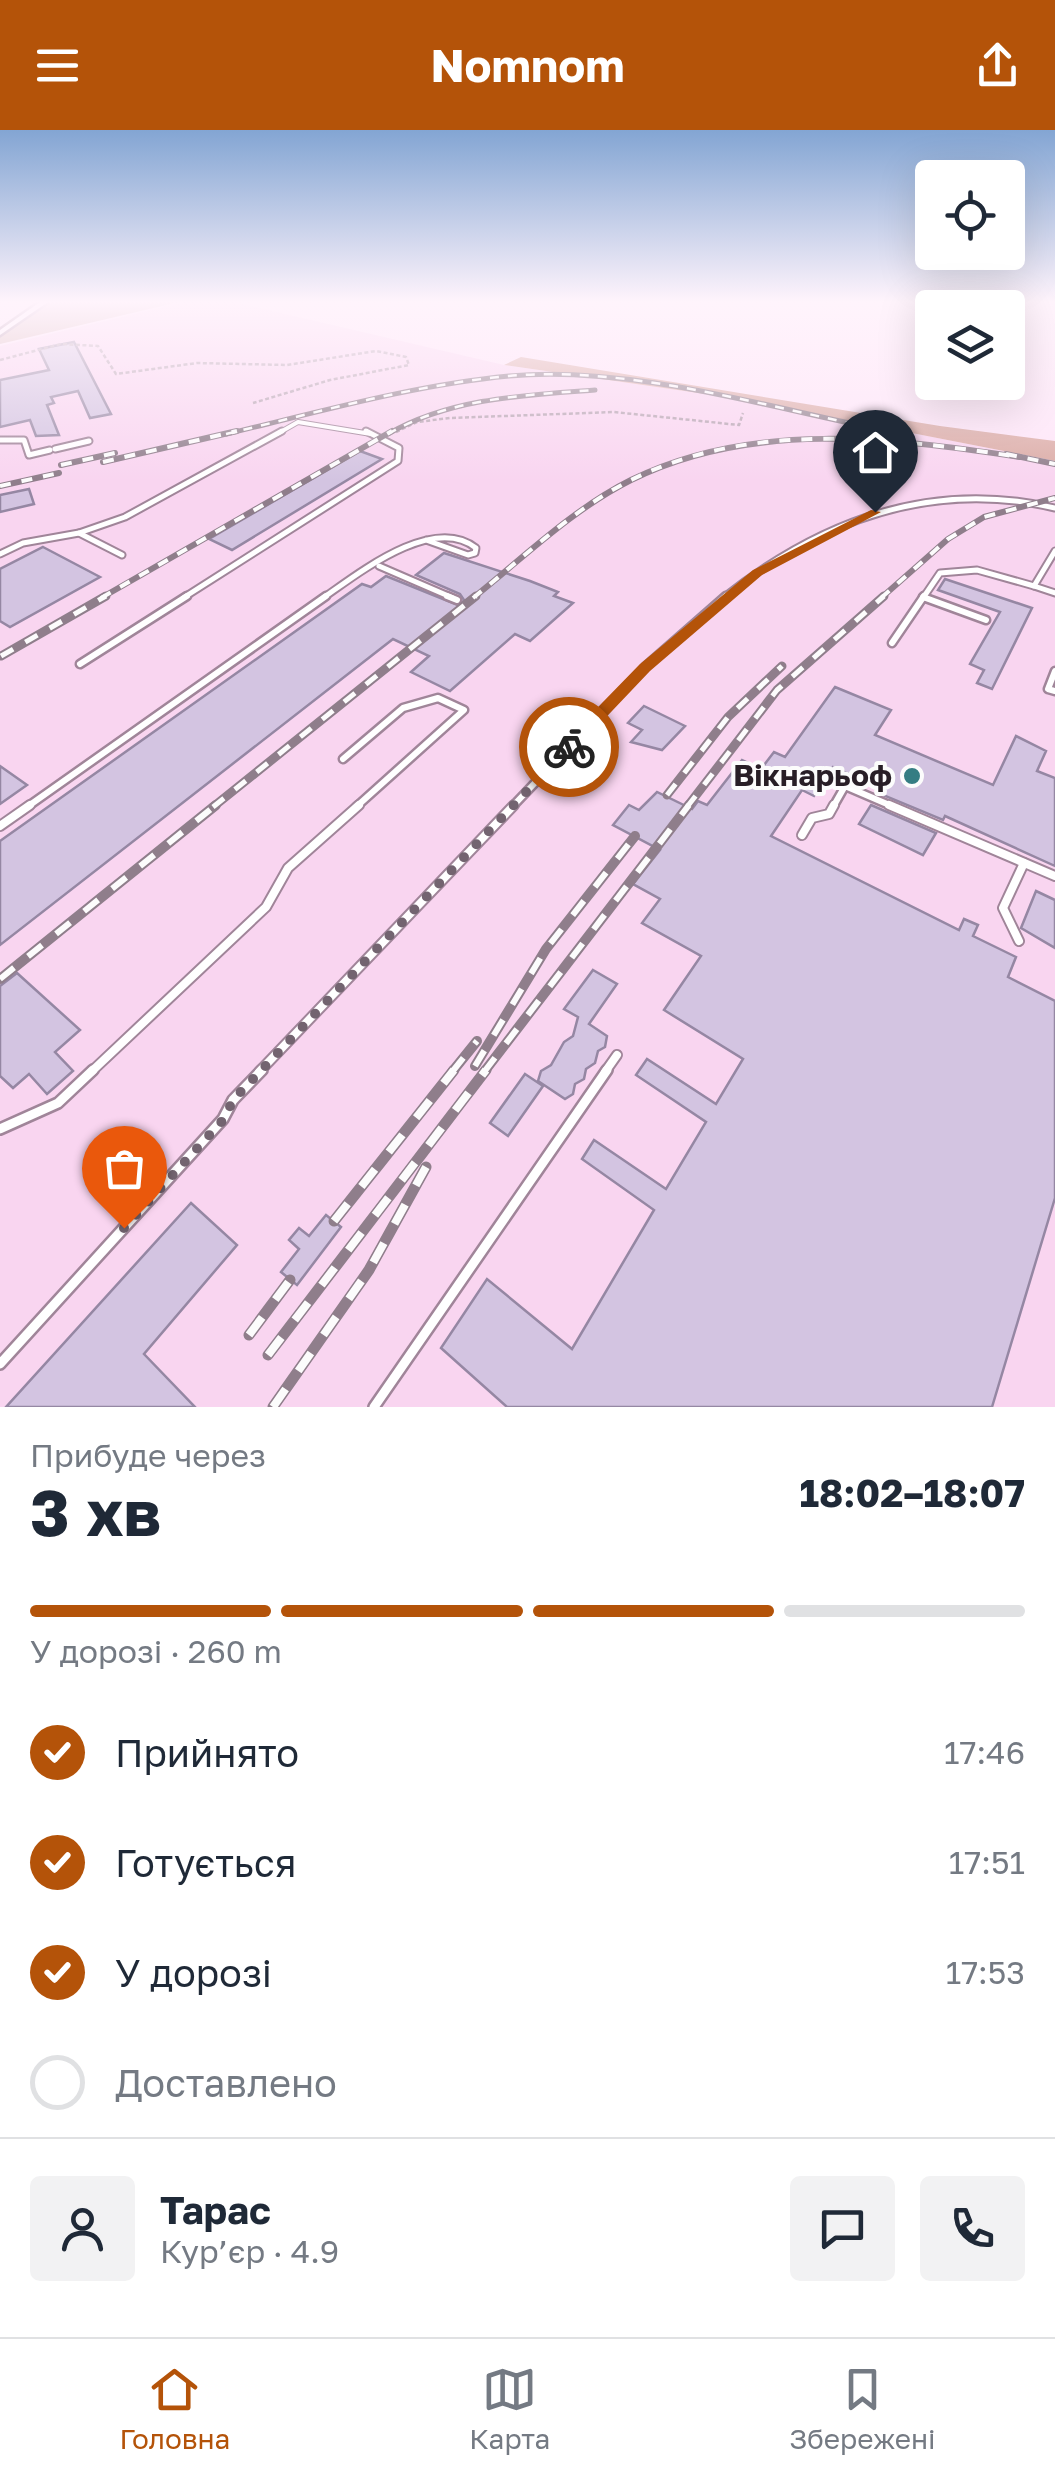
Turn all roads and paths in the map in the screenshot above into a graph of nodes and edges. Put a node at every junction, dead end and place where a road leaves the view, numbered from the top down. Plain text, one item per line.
1 (108, 362) edge
2 (309, 362) edge
3 (407, 362) edge
4 (253, 403) dead end
5 (743, 413) dead end
6 (383, 438) junction
7 (0, 440) edge
8 (89, 442) dead end
9 (1055, 508) edge
10 (79, 533) junction
11 (426, 540) junction
12 (1055, 551) edge
13 (0, 554) edge
14 (122, 555) dead end
15 (378, 565) junction
16 (1034, 586) junction
17 (1055, 593) edge
18 (924, 597) junction
19 (457, 600) dead end
20 (986, 620) dead end
21 (892, 643) dead end
22 (80, 664) dead end
23 (1055, 672) edge
24 (1055, 691) edge
25 (343, 758) dead end
26 (0, 826) edge
27 (802, 835) dead end
28 (1024, 863) junction
29 (1055, 876) edge
30 (1019, 941) dead end
31 (617, 1055) dead end
32 (0, 1129) edge
33 (0, 1364) edge
34 (374, 1407) edge

1 - 2 path
3 - 4 path
5 - 6 path
6 - 10 lane
6 - 22 lane
7 - 8 lane
9 - 33 lane
10 - 13 lane
10 - 14 lane
11 - 11 lane
11 - 15 lane
12 - 16 lane
15 - 19 lane
15 - 26 lane
16 - 17 lane
16 - 18 lane
18 - 20 lane
18 - 21 lane
23 - 24 lane
25 - 32 lane
27 - 28 lane
28 - 29 lane
28 - 30 lane
31 - 34 lane

